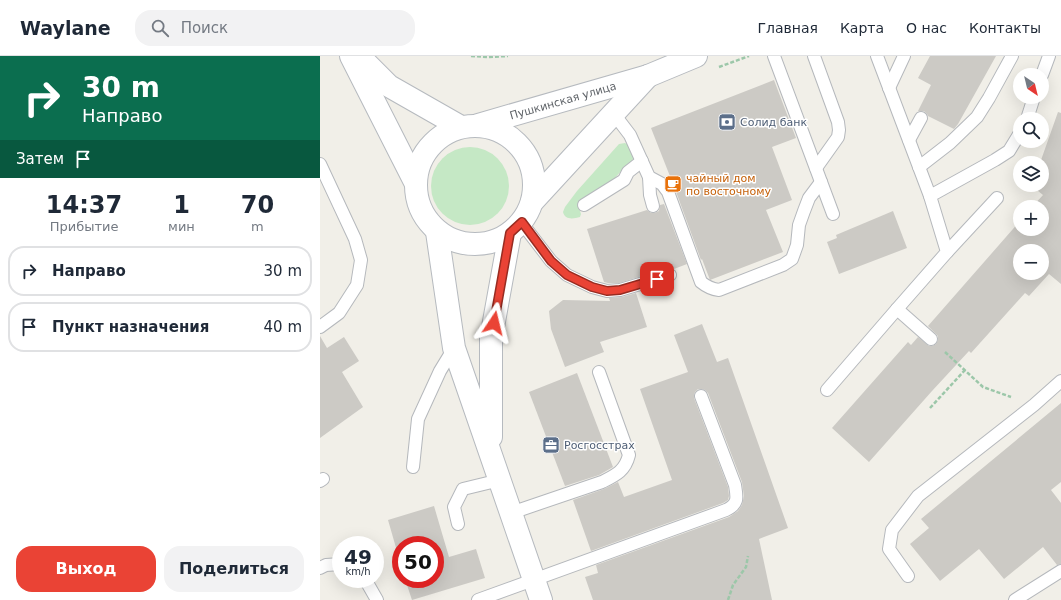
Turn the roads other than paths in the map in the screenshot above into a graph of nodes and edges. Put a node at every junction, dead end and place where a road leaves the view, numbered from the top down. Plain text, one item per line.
1 (351, 56) edge
2 (359, 56) edge
3 (696, 56) edge
4 (774, 56) edge
5 (814, 56) edge
6 (877, 56) edge
7 (904, 56) edge
8 (1012, 56) edge
9 (1049, 56) edge
10 (673, 60) edge
11 (1045, 68) edge
12 (648, 76) junction
13 (889, 88) junction
14 (614, 114) junction
15 (921, 118) dead end
16 (469, 126) junction
17 (909, 140) junction
18 (1013, 144) edge
19 (642, 161) junction
20 (320, 164) edge
21 (919, 167) junction
22 (816, 168) junction
23 (650, 177) junction
24 (415, 182) junction
25 (821, 182) junction
26 (930, 196) junction
27 (998, 198) dead end
28 (532, 202) junction
29 (584, 205) dead end
30 (653, 206) dead end
31 (833, 214) dead end
32 (516, 228) junction
33 (437, 232) junction
34 (947, 252) junction
35 (670, 275) dead end
36 (897, 308) junction
37 (320, 328) edge
38 (931, 339) road end
39 (454, 348) junction
40 (599, 372) dead end
41 (1061, 381) edge
42 (827, 390) dead end
43 (701, 396) dead end
44 (491, 454) junction
45 (413, 467) dead end
46 (500, 480) junction
47 (511, 513) junction
48 (458, 524) dead end
49 (332, 565) edge
50 (320, 568) edge
51 (1061, 571) edge
52 (908, 576) dead end
53 (534, 580) junction
54 (370, 588) edge
55 (498, 596) edge
56 (377, 600) edge
57 (478, 600) edge
58 (541, 600) edge
59 (1015, 600) edge

1 - 24 main road
2 - 16 main road
3 - 10 main road, Пушкинская улица
4 - 22 lane
5 - 22 lane
6 - 13 lane
7 - 13 lane
8 - 21 lane
9 - 11 lane
10 - 12 main road, Пушкинская улица
12 - 14 main road, Пушкинская улица
12 - 16 main road, Пушкинская улица
13 - 17 lane
14 - 19 lane
14 - 28 main road, Пушкинская улица
15 - 17 lane
16 - 24 main road
16 - 28 main road
17 - 21 lane
18 - 26 lane
19 - 23 lane
19 - 29 lane
20 - 37 lane
21 - 26 lane
22 - 25 lane
23 - 25 lane
23 - 30 lane
24 - 33 main road
25 - 31 lane
26 - 34 lane
27 - 34 lane
28 - 32 main road
32 - 33 main road
32 - 35 lane
32 - 44 main road
33 - 39 main road
34 - 36 lane
36 - 38 lane
36 - 42 lane
39 - 44 main road
39 - 45 lane
40 - 47 lane
41 - 52 lane
43 - 53 lane
44 - 46 main road
46 - 47 main road
46 - 48 lane
47 - 53 main road
49 - 50 lane
51 - 59 lane
53 - 55 lane
53 - 58 main road
54 - 56 lane
55 - 57 lane

